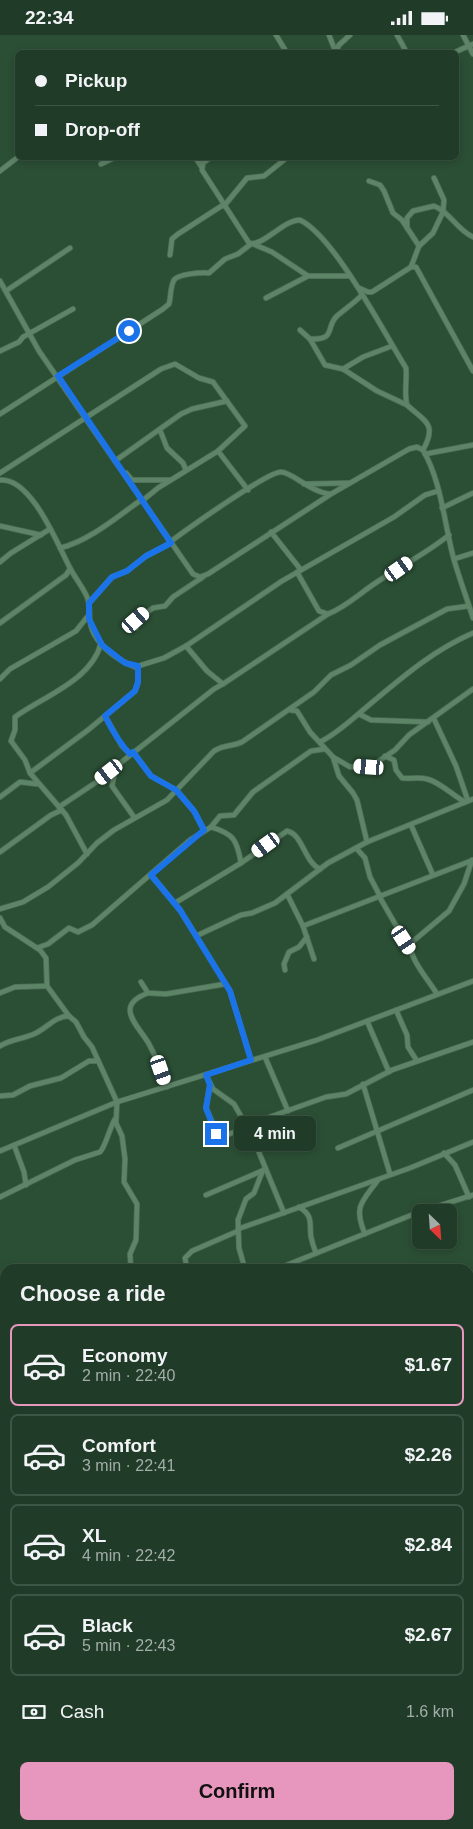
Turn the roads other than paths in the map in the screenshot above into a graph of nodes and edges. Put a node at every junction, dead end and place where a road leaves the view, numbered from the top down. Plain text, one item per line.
1 (276, 35) edge
2 (329, 35) edge
3 (350, 35) edge
4 (397, 35) edge
5 (463, 35) edge
6 (471, 45) edge
7 (285, 50) edge
8 (335, 50) edge
9 (337, 50) edge
10 (405, 50) edge
11 (459, 50) edge
12 (473, 55) edge
13 (15, 159) edge
14 (110, 160) edge
15 (197, 160) edge
16 (208, 160) edge
17 (284, 160) dead end
18 (101, 164) dead end
19 (201, 166) junction
20 (0, 171) edge
21 (434, 178) dead end
22 (369, 181) dead end
23 (224, 205) junction
24 (443, 213) junction
25 (407, 228) junction
26 (473, 237) edge
27 (252, 244) junction
28 (419, 246) junction
29 (70, 247) dead end
30 (170, 255) dead end
31 (411, 267) junction
32 (350, 275) junction
33 (308, 276) junction
34 (1, 283) edge
35 (356, 285) junction
36 (6, 291) junction
37 (362, 295) junction
38 (266, 298) dead end
39 (73, 309) dead end
40 (300, 330) dead end
41 (30, 335) junction
42 (310, 339) junction
43 (392, 346) junction
44 (0, 351) edge
45 (343, 369) junction
46 (473, 371) edge
47 (58, 376) junction
48 (227, 401) junction
49 (407, 405) junction
50 (0, 414) edge
51 (87, 419) junction
52 (160, 430) junction
53 (473, 445) edge
54 (218, 451) junction
55 (424, 452) junction
56 (116, 460) junction
57 (186, 470) junction
58 (0, 472) edge
59 (0, 480) edge
60 (172, 480) junction
61 (350, 483) junction
62 (302, 484) junction
63 (248, 490) junction
64 (438, 491) junction
65 (473, 493) edge
66 (331, 494) junction
67 (142, 501) junction
68 (442, 508) junction
69 (0, 527) edge
70 (50, 529) junction
71 (271, 532) junction
72 (41, 535) junction
73 (449, 535) junction
74 (170, 543) junction
75 (60, 548) junction
76 (473, 553) edge
77 (454, 559) junction
78 (0, 562) edge
79 (70, 569) junction
80 (299, 571) junction
81 (203, 577) junction
82 (89, 603) junction
83 (469, 606) junction
84 (328, 614) junction
85 (88, 616) junction
86 (473, 617) edge
87 (0, 623) edge
88 (136, 628) dead end
89 (473, 633) edge
90 (101, 643) junction
91 (186, 646) junction
92 (138, 666) junction
93 (0, 679) edge
94 (223, 684) junction
95 (473, 689) edge
96 (290, 710) junction
97 (359, 714) junction
98 (105, 716) junction
99 (431, 721) junction
100 (320, 743) junction
101 (325, 749) junction
102 (132, 753) junction
103 (385, 756) junction
104 (333, 757) junction
105 (116, 766) junction
106 (30, 773) junction
107 (39, 784) junction
108 (176, 790) junction
109 (0, 797) edge
110 (469, 801) edge
111 (61, 808) junction
112 (134, 817) junction
113 (411, 825) junction
114 (211, 827) junction
115 (204, 830) junction
116 (367, 842) junction
117 (356, 848) junction
118 (0, 852) edge
119 (88, 854) junction
120 (473, 860) edge
121 (241, 863) junction
122 (320, 869) junction
123 (151, 875) junction
124 (433, 875) junction
125 (287, 894) junction
126 (380, 896) junction
127 (175, 903) junction
128 (0, 909) edge
129 (0, 918) edge
130 (303, 926) junction
131 (196, 936) junction
132 (307, 937) junction
133 (37, 948) junction
134 (410, 950) junction
135 (314, 959) dead end
136 (285, 970) dead end
137 (473, 981) edge
138 (141, 982) dead end
139 (225, 984) junction
140 (47, 987) junction
141 (0, 993) edge
142 (148, 993) junction
143 (436, 993) junction
144 (396, 1010) junction
145 (69, 1016) junction
146 (367, 1021) junction
147 (473, 1042) edge
148 (0, 1046) edge
149 (265, 1057) junction
150 (251, 1060) junction
151 (98, 1061) junction
152 (417, 1061) junction
153 (389, 1072) junction
154 (206, 1075) junction
155 (364, 1084) junction
156 (210, 1085) junction
157 (167, 1087) junction
158 (473, 1090) edge
159 (0, 1096) edge
160 (117, 1102) junction
161 (288, 1111) junction
162 (115, 1119) junction
163 (245, 1124) junction
164 (250, 1127) junction
165 (379, 1129) junction
166 (473, 1142) edge
167 (14, 1145) junction
168 (338, 1148) dead end
169 (0, 1151) edge
170 (444, 1153) junction
171 (264, 1170) junction
172 (390, 1174) junction
173 (379, 1179) junction
174 (26, 1185) junction
175 (206, 1195) dead end
176 (471, 1196) edge
177 (0, 1197) edge
178 (299, 1207) junction
179 (284, 1213) junction
180 (238, 1230) junction
181 (366, 1234) junction
182 (316, 1253) junction
183 (131, 1264) edge
184 (186, 1264) edge
185 (244, 1264) edge
186 (289, 1264) edge

1 - 7 street
2 - 8 street
3 - 9 street
4 - 10 street
5 - 6 street
6 - 11 street
6 - 12 street
13 - 20 street
14 - 18 street
15 - 19 street
16 - 19 street
17 - 23 street
19 - 23 street
21 - 24 street
22 - 25 street
23 - 27 street
23 - 30 street
24 - 25 street
24 - 26 street
24 - 28 street
25 - 28 street
27 - 32 street
27 - 33 street
27 - 47 street
28 - 31 street
29 - 36 street
31 - 35 street
31 - 46 street
32 - 33 street
32 - 35 street
33 - 38 street
34 - 36 street
35 - 37 street
36 - 41 street
37 - 42 street
37 - 43 street
39 - 41 street
40 - 42 street
41 - 44 street
41 - 47 street
42 - 45 street
43 - 45 street
43 - 49 street
45 - 49 street
47 - 50 street
47 - 51 street
48 - 51 street
48 - 52 street
48 - 54 street
49 - 55 street
51 - 56 street
51 - 58 street
52 - 56 street
52 - 57 street
53 - 55 street
54 - 57 street
54 - 63 street
55 - 61 street
55 - 64 street
56 - 60 street
56 - 67 street
57 - 60 street
59 - 70 street
60 - 67 street
61 - 62 street
61 - 66 street
62 - 63 street
62 - 66 street
63 - 74 street
64 - 68 street
64 - 80 street
65 - 68 street
66 - 71 street
67 - 74 street
67 - 75 street
68 - 73 street
69 - 72 street
70 - 72 street
70 - 75 street
71 - 80 street
71 - 81 street
72 - 78 street
73 - 77 street
73 - 84 street
74 - 81 street
74 - 82 street
75 - 79 street
76 - 77 street
77 - 83 street
79 - 82 street
79 - 87 street
80 - 84 street
80 - 91 street
81 - 88 street
82 - 85 street
83 - 86 street
83 - 96 street
84 - 94 street
85 - 90 street
85 - 93 street
89 - 97 street
90 - 92 street
90 - 106 street
91 - 92 street
91 - 94 street
92 - 98 street
94 - 102 street
95 - 99 street
96 - 100 street
96 - 108 street
97 - 99 street
97 - 100 street
98 - 102 street
98 - 106 street
99 - 103 street
99 - 110 street
100 - 101 street
101 - 104 street
101 - 114 street
102 - 105 street
102 - 108 street
103 - 104 street
103 - 110 street
104 - 116 street
105 - 111 street
105 - 112 street
106 - 107 street
107 - 109 street
107 - 111 street
108 - 112 street
108 - 115 street
110 - 113 street
111 - 118 street
111 - 119 street
112 - 119 street
113 - 116 street
113 - 124 street
114 - 115 street
114 - 121 street
115 - 123 street
116 - 117 street
117 - 122 street
117 - 126 street
119 - 128 street
120 - 124 street
120 - 134 street
121 - 122 street
121 - 127 street
122 - 125 street
123 - 127 street
123 - 133 street
124 - 126 street
125 - 130 street
125 - 131 street
126 - 130 street
126 - 134 street
127 - 131 street
129 - 133 street
130 - 132 street
131 - 139 street
132 - 135 street
132 - 136 street
133 - 140 street
134 - 143 street
137 - 143 street
138 - 142 street
139 - 142 street
139 - 150 street
140 - 141 street
140 - 145 street
142 - 157 street
143 - 144 street
144 - 146 street
144 - 152 street
145 - 148 street
145 - 151 street
146 - 149 street
146 - 153 street
147 - 152 street
149 - 150 street
149 - 161 street
150 - 154 street
151 - 159 street
151 - 160 street
152 - 153 street
153 - 155 street
154 - 156 street
154 - 157 street
155 - 161 street
155 - 165 street
156 - 163 street
156 - 163 street
157 - 160 street
158 - 165 street
160 - 162 street
160 - 167 street
161 - 164 street
162 - 174 street
162 - 183 street
163 - 164 street
164 - 171 street
165 - 168 street
165 - 172 street
166 - 170 street
167 - 169 street
167 - 174 street
170 - 172 street
170 - 176 street
171 - 175 street
171 - 179 street
171 - 180 street
172 - 173 street
173 - 178 street
173 - 181 street
174 - 177 street
176 - 181 street
178 - 179 street
178 - 182 street
179 - 180 street
180 - 184 street
180 - 185 street
181 - 182 street
182 - 186 street

